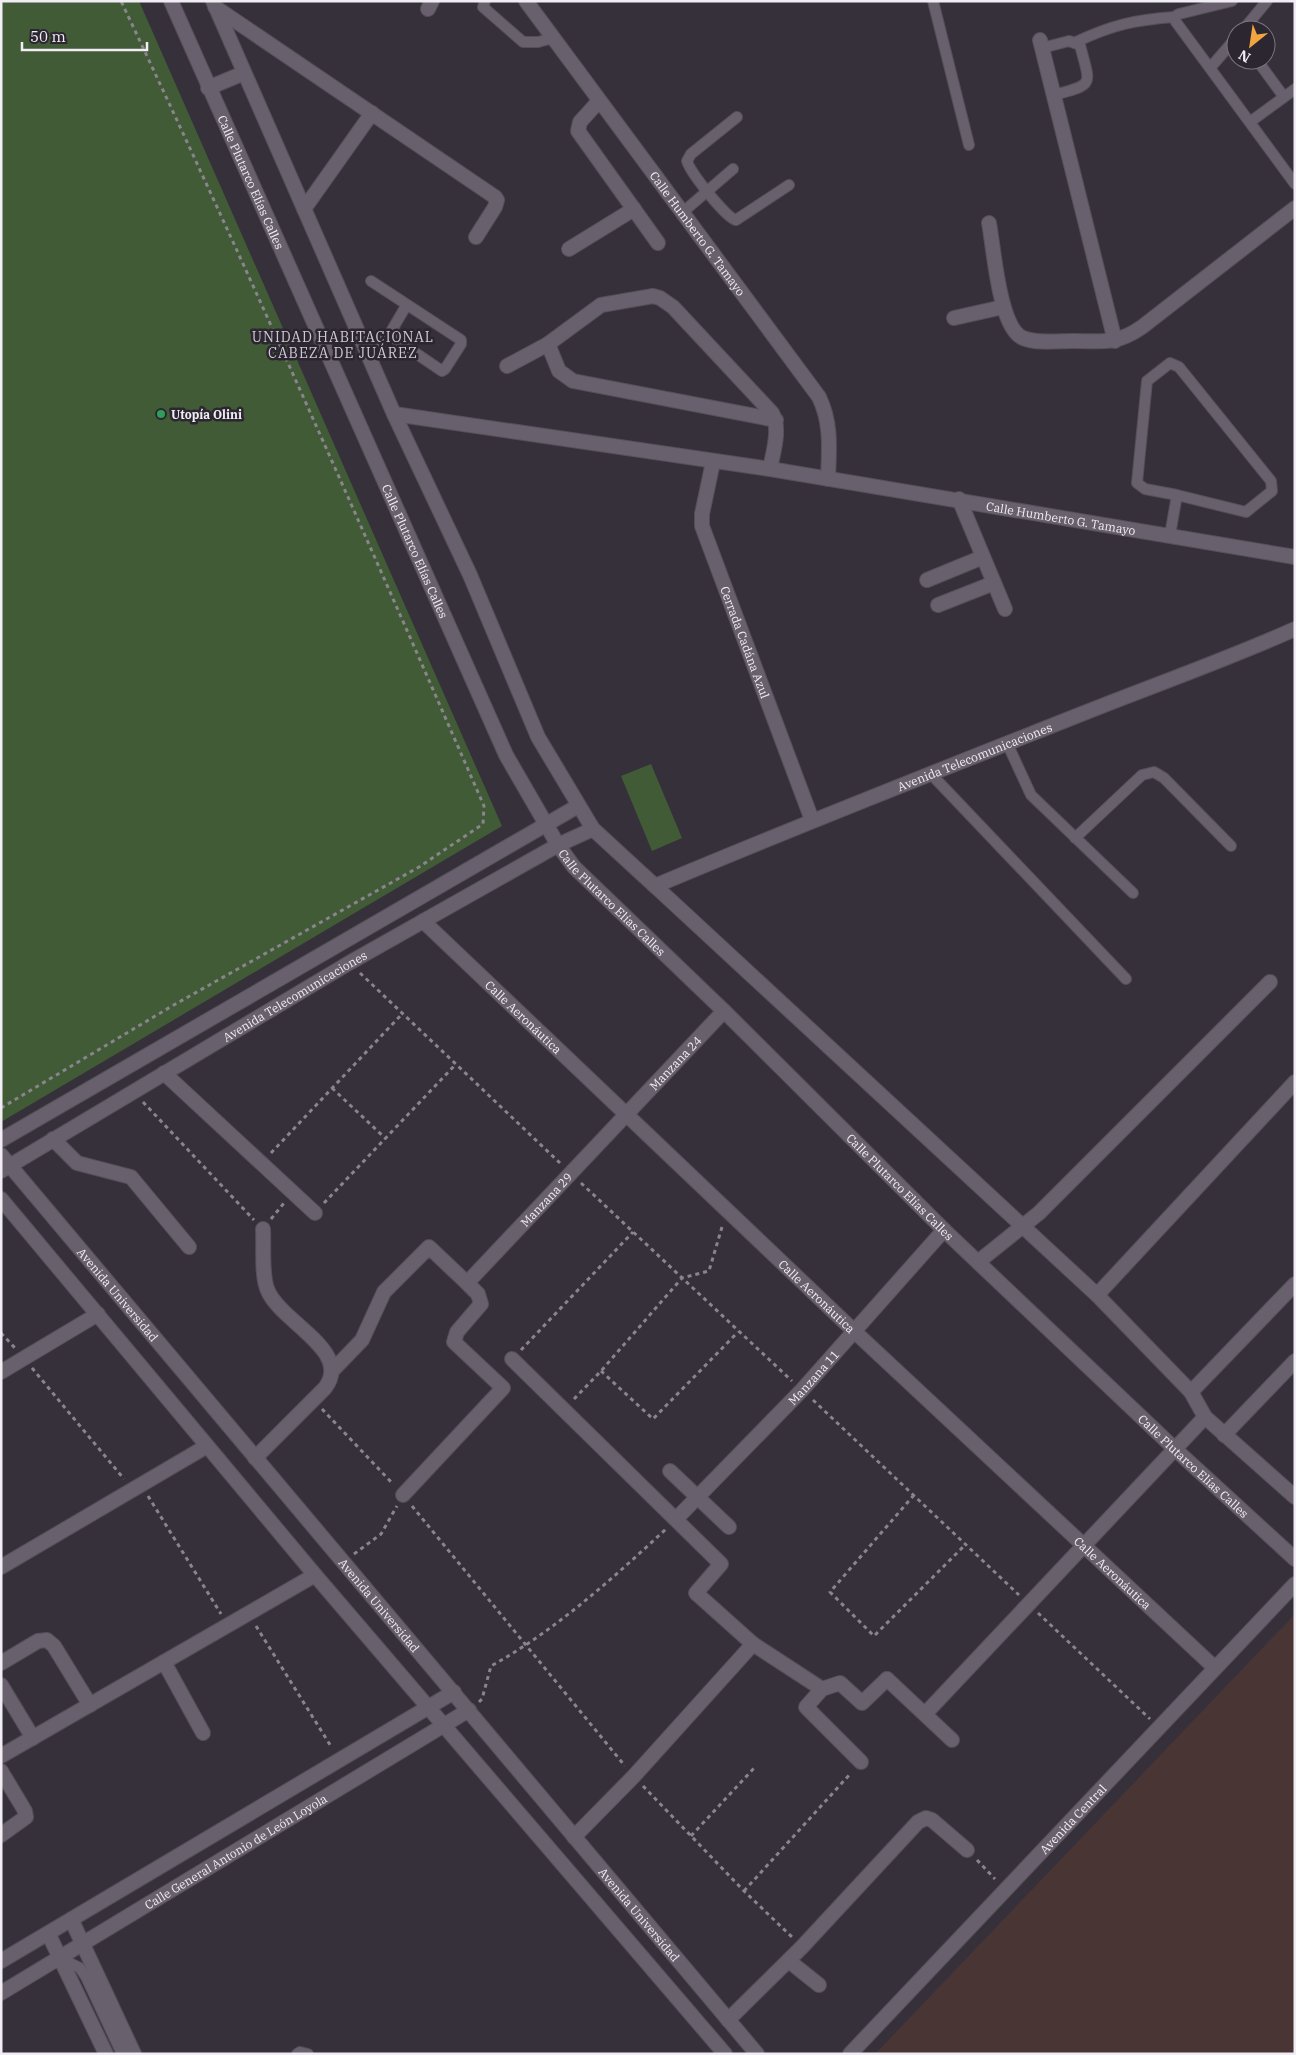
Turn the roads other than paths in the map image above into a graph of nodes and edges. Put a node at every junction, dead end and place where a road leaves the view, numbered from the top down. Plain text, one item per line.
1 (171, 1) edge
2 (485, 1) edge
3 (526, 1) edge
4 (932, 1) edge
5 (1232, 1) edge
6 (1267, 1) edge
7 (214, 4) edge
8 (1174, 17) junction
9 (1251, 20) edge
10 (552, 38) junction
11 (1076, 42) junction
12 (1041, 44) joint
13 (1226, 50) edge
14 (1210, 68) junction
15 (1264, 70) edge
16 (244, 73) junction
17 (208, 88) junction
18 (1295, 90) edge
19 (1054, 95) junction
20 (1284, 97) junction
21 (599, 101) junction
22 (372, 113) junction
23 (737, 117) dead end
24 (1250, 122) junction
25 (969, 145) dead end
26 (734, 169) dead end
27 (1295, 184) edge
28 (789, 185) dead end
29 (707, 190) junction
30 (1295, 208) edge
31 (304, 209) junction
32 (634, 209) junction
33 (683, 212) junction
34 (989, 224) dead end
35 (476, 237) dead end
36 (658, 243) dead end
37 (569, 249) dead end
38 (371, 280) dead end
39 (406, 306) junction
40 (1003, 307) junction
41 (954, 318) dead end
42 (389, 335) junction
43 (1115, 341) junction
44 (548, 344) junction
45 (364, 347) junction
46 (507, 366) dead end
47 (394, 414) junction
48 (776, 420) junction
49 (713, 462) junction
50 (770, 469) junction
51 (828, 479) junction
52 (1177, 495) junction
53 (959, 499) junction
54 (1170, 535) junction
55 (983, 557) junction
56 (1295, 557) edge
57 (926, 580) dead end
58 (994, 583) junction
59 (938, 605) dead end
60 (1005, 609) dead end
61 (1295, 629) edge
62 (1007, 743) junction
63 (931, 774) junction
64 (578, 806) junction
65 (812, 820) junction
66 (545, 823) junction
67 (593, 829) junction
68 (1075, 838) junction
69 (558, 845) junction
70 (1232, 846) dead end
71 (655, 886) junction
72 (1133, 893) dead end
73 (423, 921) junction
74 (1126, 979) dead end
75 (1270, 982) dead end
76 (724, 1011) junction
77 (164, 1073) junction
78 (1295, 1082) edge
79 (626, 1114) junction
80 (53, 1139) junction
81 (1, 1140) edge
82 (4, 1164) edge
83 (1, 1199) edge
84 (315, 1213) road end
85 (1021, 1226) junction
86 (263, 1229) road end
87 (944, 1230) junction
88 (190, 1247) dead end
89 (978, 1262) junction
90 (467, 1283) junction
91 (1295, 1284) edge
92 (1097, 1294) junction
93 (98, 1314) junction
94 (854, 1331) junction
95 (512, 1359) road end
96 (1295, 1361) edge
97 (333, 1370) junction
98 (1, 1372) edge
99 (1192, 1392) junction
100 (1206, 1417) junction
101 (1224, 1435) junction
102 (207, 1446) junction
103 (1176, 1450) junction
104 (255, 1458) junction
105 (670, 1471) dead end
106 (1293, 1491) edge
107 (403, 1495) road end
108 (697, 1497) junction
109 (677, 1518) junction
110 (729, 1527) dead end
111 (1085, 1546) junction
112 (1295, 1559) edge
113 (1, 1567) edge
114 (315, 1575) junction
115 (1295, 1584) edge
116 (753, 1644) junction
117 (164, 1662) junction
118 (1, 1663) edge
119 (1215, 1668) junction
120 (1, 1685) edge
121 (822, 1689) junction
122 (454, 1692) junction
123 (90, 1705) junction
124 (429, 1707) junction
125 (469, 1710) junction
126 (925, 1714) junction
127 (446, 1726) junction
128 (204, 1733) dead end
129 (32, 1738) junction
130 (952, 1740) dead end
131 (1, 1756) edge
132 (861, 1762) road end
133 (1, 1771) edge
134 (1, 1835) edge
135 (574, 1837) junction
136 (967, 1850) road end
137 (72, 1921) junction
138 (49, 1935) junction
139 (83, 1944) junction
140 (60, 1958) junction
141 (1, 1961) edge
142 (789, 1961) junction
143 (819, 1985) dead end
144 (1, 1993) edge
145 (728, 2020) junction
146 (106, 2054) edge
147 (122, 2054) edge
148 (134, 2054) edge
149 (297, 2054) edge
150 (308, 2054) edge
151 (724, 2054) edge
152 (757, 2054) edge
153 (850, 2054) edge

1 - 17 street, Calle Plutarco Elías Calles
2 - 10 lane
3 - 10 street, Calle Humberto G. Tamayo
4 - 25 lane
5 - 8 lane
6 - 9 lane
7 - 16 street
7 - 22 street
8 - 11 lane
8 - 14 lane
10 - 21 street, Calle Humberto G. Tamayo
11 - 12 lane
11 - 19 lane
12 - 19 street
13 - 14 lane
14 - 24 lane
15 - 20 lane
16 - 17 street
16 - 31 street
17 - 66 street, Calle Plutarco Elías Calles
18 - 20 lane
19 - 43 street
20 - 24 lane
21 - 32 street
21 - 33 street, Calle Humberto G. Tamayo
22 - 31 street
22 - 35 street
23 - 29 lane
24 - 27 lane
26 - 29 lane
28 - 29 lane
29 - 33 lane
30 - 43 street
31 - 45 street
32 - 36 street
32 - 37 street
33 - 51 street, Calle Humberto G. Tamayo
34 - 40 street
38 - 39 lane
39 - 42 lane
39 - 42 lane
40 - 41 street
40 - 43 street
42 - 45 lane
44 - 46 street
44 - 48 street
44 - 48 street
45 - 47 street
47 - 49 street, Calle Humberto G. Tamayo
47 - 64 street
48 - 50 street
49 - 50 street, Calle Humberto G. Tamayo
49 - 65 street, Cerrada Cadána Azul
50 - 51 street, Calle Humberto G. Tamayo
51 - 53 street, Calle Humberto G. Tamayo
52 - 52 lane
52 - 54 lane
53 - 54 street, Calle Humberto G. Tamayo
53 - 55 street
54 - 56 street, Calle Humberto G. Tamayo
55 - 57 street
55 - 58 street
58 - 59 street
58 - 60 street
61 - 62 street, Avenida Telecomunicaciones
62 - 63 street, Avenida Telecomunicaciones
62 - 68 lane
63 - 65 street, Avenida Telecomunicaciones
63 - 74 lane
64 - 66 street, Avenida Telecomunicaciones
64 - 67 street
65 - 71 street, Avenida Telecomunicaciones
66 - 69 street, Calle Plutarco Elías Calles
66 - 81 street, Avenida Telecomunicaciones
67 - 69 street, Avenida Telecomunicaciones
67 - 71 street
68 - 70 lane
68 - 72 lane
69 - 73 street, Avenida Telecomunicaciones
69 - 76 street, Calle Plutarco Elías Calles
71 - 85 street
73 - 77 street, Avenida Telecomunicaciones
73 - 79 street, Calle Aeronáutica
75 - 85 street
76 - 79 street, Manzana 24
76 - 87 street, Calle Plutarco Elías Calles
77 - 80 street, Avenida Telecomunicaciones
77 - 84 street
78 - 92 street
79 - 90 street, Manzana 29
79 - 94 street, Calle Aeronáutica
80 - 82 street, Avenida Telecomunicaciones
80 - 88 street
82 - 104 street, Avenida Universidad
83 - 93 street, Avenida Universidad
85 - 89 street
85 - 92 street
86 - 97 street
87 - 89 street, Calle Plutarco Elías Calles
87 - 94 street, Manzana 11
89 - 103 street, Calle Plutarco Elías Calles
90 - 97 street
90 - 107 street
91 - 99 street
92 - 99 street
93 - 98 street
93 - 102 street, Avenida Universidad
94 - 108 street, Manzana 11
94 - 111 street, Calle Aeronáutica
95 - 109 street
96 - 101 street
97 - 104 street
99 - 100 street
100 - 101 street
100 - 103 street
101 - 106 street
102 - 113 street
102 - 114 street, Avenida Universidad
103 - 111 street
103 - 112 street, Calle Plutarco Elías Calles
104 - 122 street, Avenida Universidad
105 - 108 street
108 - 109 street, Manzana 11
108 - 110 street
109 - 116 street
111 - 119 street, Calle Aeronáutica
111 - 126 street
114 - 117 street
114 - 124 street, Avenida Universidad
115 - 119 street, Avenida Central
116 - 121 street
116 - 135 street
117 - 123 street
117 - 128 street
118 - 123 street
119 - 153 street, Avenida Central
120 - 129 street
121 - 126 street
121 - 132 street
122 - 124 street, Calle General Antonio de León Loyola
122 - 125 street, Avenida Universidad
123 - 129 street
124 - 127 street, Avenida Universidad
124 - 137 street, Calle General Antonio de León Loyola
125 - 127 street, Calle General Antonio de León Loyola
125 - 135 street, Avenida Universidad
126 - 130 street
127 - 139 street, Calle General Antonio de León Loyola
127 - 151 street, Avenida Universidad
129 - 131 street
133 - 134 street
135 - 145 street, Avenida Universidad
136 - 142 street
137 - 138 street, Calle General Antonio de León Loyola
137 - 139 street
138 - 140 street
138 - 141 street, Calle General Antonio de León Loyola
139 - 140 street, Calle General Antonio de León Loyola
139 - 148 street
140 - 144 street, Calle General Antonio de León Loyola
140 - 146 street
140 - 147 lane
142 - 143 street
142 - 145 street
145 - 152 street, Avenida Universidad
149 - 150 lane

